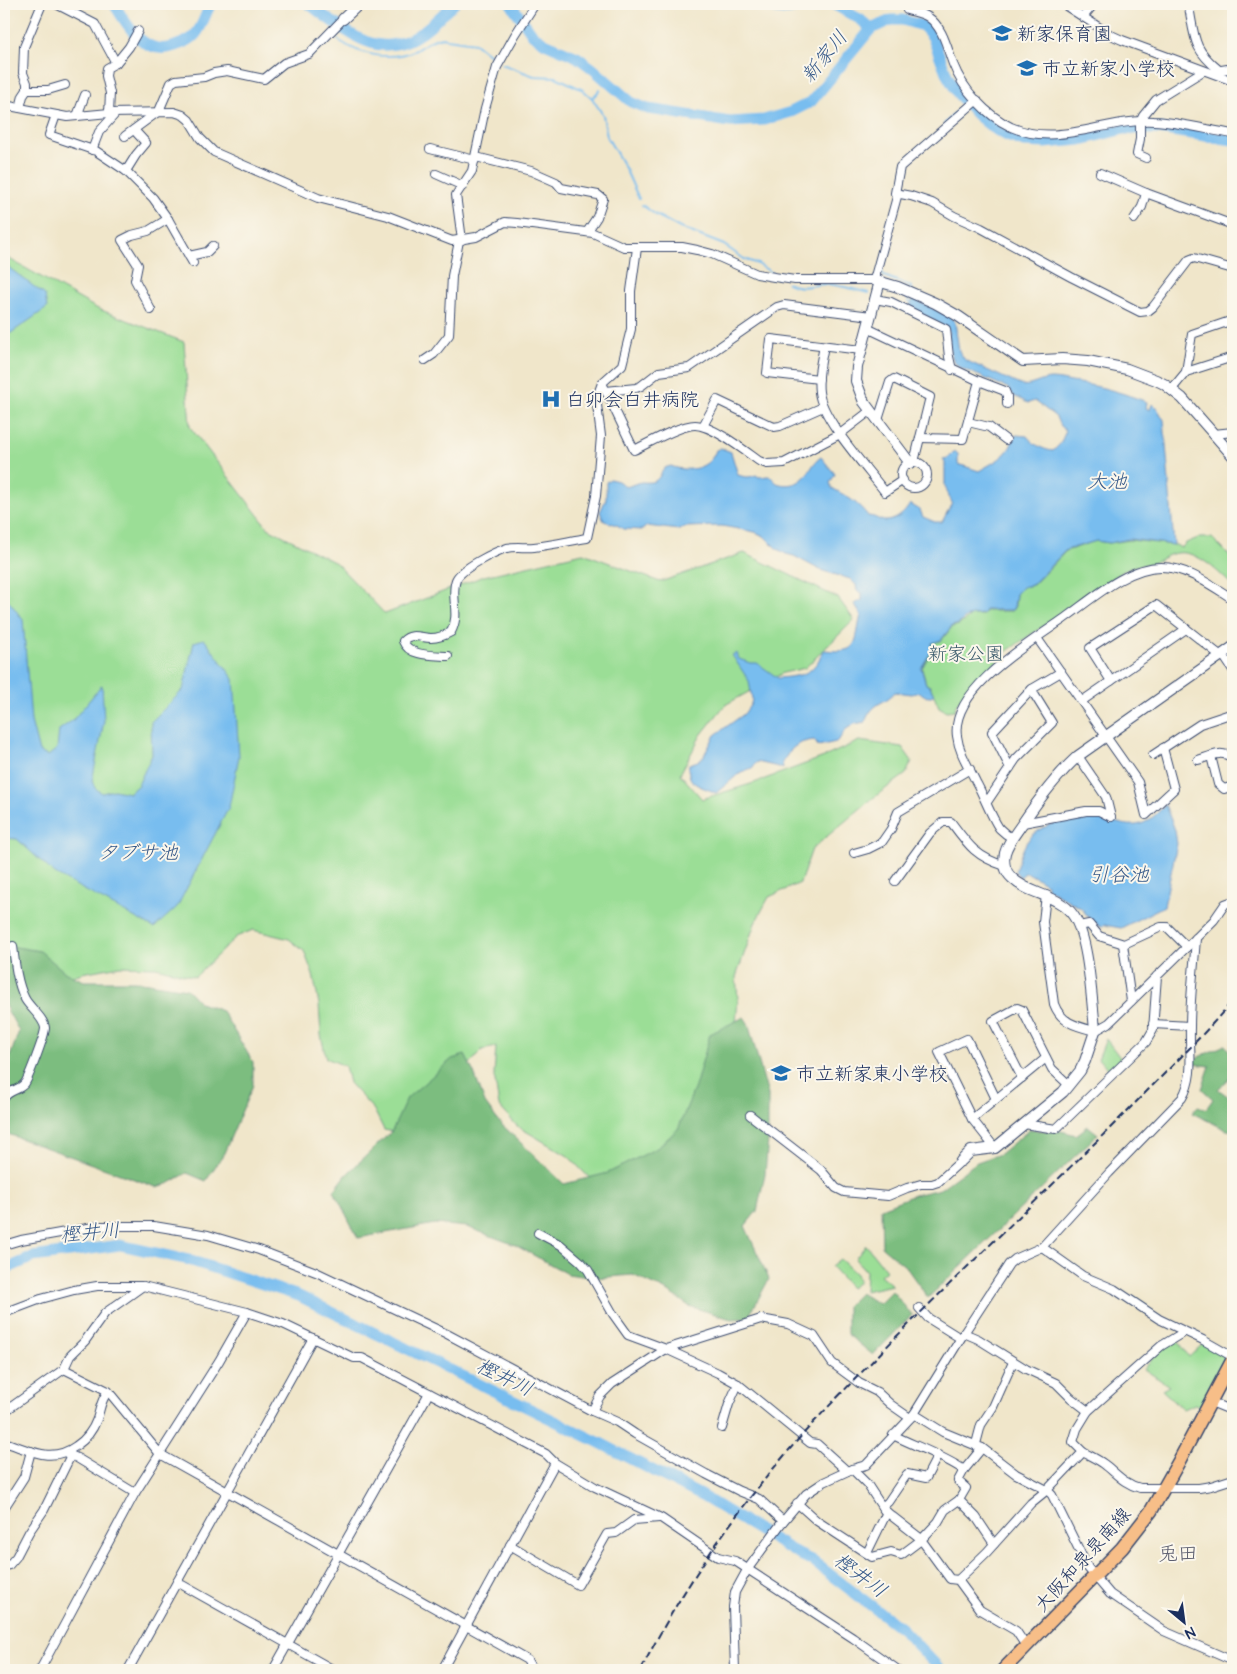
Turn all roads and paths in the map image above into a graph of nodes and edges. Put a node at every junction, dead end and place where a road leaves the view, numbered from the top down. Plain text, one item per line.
1 (42, 4) edge
2 (56, 4) edge
3 (360, 4) edge
4 (535, 4) edge
5 (1063, 4) edge
6 (1094, 4) edge
7 (1185, 4) edge
8 (907, 10) dead end
9 (1083, 17) junction
10 (343, 19) joint
11 (138, 31) dead end
12 (116, 63) junction
13 (1233, 68) edge
14 (1219, 70) junction
15 (1205, 72) junction
16 (1233, 82) edge
17 (65, 85) dead end
18 (27, 90) junction
19 (85, 95) dead end
20 (977, 100) junction
21 (4, 105) edge
22 (20, 108) junction
23 (159, 111) junction
24 (113, 113) junction
25 (56, 116) junction
26 (78, 116) junction
27 (1140, 122) junction
28 (134, 130) junction
29 (1233, 134) edge
30 (125, 136) dead end
31 (430, 149) dead end
32 (92, 150) junction
33 (1146, 158) dead end
34 (475, 159) junction
35 (126, 171) junction
36 (1100, 173) dead end
37 (436, 174) dead end
38 (463, 186) junction
39 (898, 193) junction
40 (1146, 193) junction
41 (168, 219) junction
42 (1134, 219) dead end
43 (1233, 225) edge
44 (587, 232) junction
45 (460, 241) junction
46 (213, 246) dead end
47 (637, 248) junction
48 (1233, 269) edge
49 (877, 281) junction
50 (875, 299) junction
51 (151, 310) dead end
52 (870, 316) junction
53 (1233, 320) edge
54 (867, 328) junction
55 (824, 346) junction
56 (861, 350) junction
57 (1233, 357) edge
58 (425, 360) dead end
59 (952, 370) junction
60 (1186, 372) junction
61 (819, 379) junction
62 (979, 382) junction
63 (604, 387) junction
64 (1172, 389) junction
65 (1007, 404) dead end
66 (823, 408) junction
67 (870, 411) junction
68 (878, 420) junction
69 (968, 422) junction
70 (703, 426) junction
71 (1233, 432) edge
72 (840, 434) junction
73 (1214, 434) junction
74 (920, 438) junction
75 (1006, 440) dead end
76 (1233, 456) edge
77 (912, 462) junction
78 (903, 480) junction
79 (1233, 599) edge
80 (1186, 629) junction
81 (1037, 638) junction
82 (1233, 647) edge
83 (1222, 655) junction
84 (448, 656) dead end
85 (1233, 670) edge
86 (1061, 672) junction
87 (1111, 680) junction
88 (1032, 689) junction
89 (1082, 701) junction
90 (1233, 713) edge
91 (1105, 736) junction
92 (1163, 748) junction
93 (1154, 754) dead end
94 (1078, 756) junction
95 (1211, 756) junction
96 (1233, 759) edge
97 (1198, 760) dead end
98 (1010, 768) junction
99 (970, 769) junction
100 (1233, 786) edge
101 (987, 802) junction
102 (1023, 823) junction
103 (1012, 838) junction
104 (854, 853) dead end
105 (1005, 866) junction
106 (895, 881) dead end
107 (1046, 896) junction
108 (1233, 901) edge
109 (1079, 926) junction
110 (1196, 938) junction
111 (1124, 944) junction
112 (13, 946) dead end
113 (1187, 946) junction
114 (1158, 976) junction
115 (1132, 1001) junction
116 (1153, 1024) junction
117 (1190, 1026) junction
118 (1095, 1031) junction
119 (1046, 1058) junction
120 (1022, 1078) junction
121 (1069, 1085) junction
122 (4, 1098) edge
123 (996, 1098) junction
124 (750, 1115) dead end
125 (972, 1119) junction
126 (1024, 1124) junction
127 (995, 1148) junction
128 (961, 1161) joint
129 (538, 1233) dead end
130 (4, 1245) edge
131 (1042, 1247) junction
132 (143, 1286) junction
133 (919, 1308) dead end
134 (247, 1312) junction
135 (4, 1314) edge
136 (1184, 1332) junction
137 (962, 1335) junction
138 (313, 1338) junction
139 (666, 1349) junction
140 (1233, 1358) edge
141 (1013, 1362) junction
142 (64, 1369) junction
143 (738, 1384) junction
144 (108, 1391) junction
145 (429, 1393) junction
146 (1211, 1402) junction
147 (592, 1411) junction
148 (1088, 1411) junction
149 (1233, 1411) edge
150 (4, 1412) edge
151 (912, 1416) junction
152 (722, 1428) dead end
153 (893, 1434) junction
154 (4, 1442) edge
155 (979, 1446) junction
156 (31, 1451) junction
157 (1083, 1452) junction
158 (69, 1454) junction
159 (160, 1454) junction
160 (938, 1455) junction
161 (554, 1463) junction
162 (850, 1470) junction
163 (964, 1470) junction
164 (1233, 1479) edge
165 (1165, 1488) junction
166 (1047, 1490) junction
167 (228, 1492) junction
168 (135, 1493) junction
169 (959, 1500) junction
170 (797, 1503) junction
171 (4, 1508) edge
172 (885, 1510) junction
173 (661, 1518) junction
174 (781, 1523) junction
175 (921, 1540) junction
176 (994, 1544) junction
177 (510, 1545) junction
178 (339, 1553) junction
179 (867, 1553) junction
180 (4, 1566) edge
181 (748, 1569) junction
182 (1095, 1576) junction
183 (958, 1580) junction
184 (177, 1582) junction
185 (467, 1626) junction
186 (288, 1644) junction
187 (1026, 1646) junction
188 (881, 1658) junction
189 (1233, 1661) edge
190 (40, 1670) edge
191 (128, 1670) edge
192 (274, 1670) edge
193 (334, 1670) edge
194 (442, 1670) edge
195 (528, 1670) edge
196 (735, 1670) edge
197 (884, 1670) edge
198 (898, 1670) edge
199 (1003, 1670) edge

1 - 18 street
2 - 12 street
3 - 10 street
4 - 34 street
5 - 9 street
6 - 9 street
7 - 14 street
8 - 20 street
9 - 15 street
10 - 23 street
11 - 12 street
12 - 24 street
13 - 14 street
14 - 15 street
15 - 16 street
15 - 27 street
17 - 18 street
18 - 22 street
19 - 26 street
20 - 27 street
20 - 39 street
21 - 22 street
22 - 25 street
23 - 24 street
23 - 28 street
23 - 45 street
24 - 26 street
24 - 32 street
25 - 26 street
25 - 32 street
27 - 29 street
27 - 33 street
28 - 30 street
28 - 35 street
31 - 34 street
32 - 35 street
34 - 38 street
34 - 44 street
35 - 41 street
36 - 40 street
37 - 38 street
38 - 45 street
39 - 48 street
39 - 49 street
40 - 42 street
40 - 43 street
41 - 46 street
41 - 51 street
44 - 45 street
44 - 47 street
45 - 58 street
47 - 49 street
47 - 63 street
49 - 50 street
49 - 64 street
50 - 52 street
50 - 59 street
52 - 54 street
52 - 63 street
53 - 60 street
54 - 56 street
54 - 59 street
55 - 56 street
55 - 61 street
55 - 61 street
56 - 67 street
57 - 60 street
59 - 62 street
60 - 64 street
61 - 66 street
62 - 65 street
62 - 69 street
63 - 70 street
63 - 84 street
64 - 73 street
66 - 70 street
66 - 72 street
67 - 68 street
67 - 72 street
68 - 74 street
68 - 77 street
69 - 74 street
69 - 75 street
70 - 72 street
71 - 73 street
72 - 78 street
73 - 76 street
74 - 77 street
77 - 78 street
77 - 78 street
79 - 81 street
80 - 83 street
80 - 87 street
80 - 87 street
81 - 86 street
81 - 99 street
82 - 83 street
83 - 85 street
83 - 91 street
86 - 88 street
86 - 89 street
87 - 89 street
88 - 98 street
88 - 98 street
89 - 91 street
90 - 92 street
91 - 92 street
91 - 94 street
92 - 93 street
94 - 102 street
94 - 102 street
95 - 96 street
95 - 97 street
95 - 100 street
98 - 101 street
99 - 101 street
99 - 104 street
101 - 103 street
102 - 103 street
103 - 105 street
105 - 106 street
105 - 107 street
107 - 109 street
107 - 118 street
108 - 110 street
109 - 111 street
109 - 118 street
110 - 113 street
110 - 117 street
111 - 113 street
111 - 115 street
112 - 122 street
113 - 114 street
114 - 115 street
114 - 116 street
115 - 118 street
116 - 117 street
116 - 126 street
117 - 131 street
118 - 121 street
119 - 120 street
119 - 120 street
119 - 121 street
120 - 123 street
121 - 126 street
123 - 125 street
123 - 125 street
124 - 128 street
125 - 127 street
126 - 127 street
127 - 128 street
129 - 139 street
130 - 147 street
131 - 136 street
131 - 137 street
132 - 134 street
132 - 135 street
132 - 142 street
133 - 137 street
134 - 138 street
134 - 159 street
136 - 140 street
136 - 148 street
137 - 141 street
137 - 151 street
138 - 145 street
138 - 167 street
139 - 143 street
139 - 147 street
139 - 151 street
140 - 146 main road, 大阪和泉泉南線
141 - 148 street
141 - 155 street
142 - 144 street
142 - 150 street
143 - 152 street
143 - 162 street
144 - 158 street
144 - 159 street
145 - 161 street
145 - 178 street
146 - 149 street
146 - 165 main road, 大阪和泉泉南線
147 - 174 street
148 - 157 street
151 - 153 street
151 - 155 street
153 - 160 street
153 - 162 street
154 - 156 street
155 - 163 street
155 - 166 street
156 - 158 street
156 - 171 street
157 - 165 street
157 - 166 street
158 - 168 street
158 - 180 street
159 - 167 street
159 - 168 street
160 - 163 street
160 - 172 street
161 - 173 street
161 - 177 street
162 - 170 street
162 - 172 street
163 - 169 street
164 - 165 street
165 - 182 main road, 大阪和泉泉南線
166 - 176 street
166 - 182 street
167 - 178 street
167 - 184 street
168 - 190 street
169 - 175 street
169 - 176 street
170 - 174 street
170 - 179 street
172 - 175 street
172 - 179 street
173 - 177 street
173 - 181 street
174 - 181 street
175 - 179 street
175 - 183 street
176 - 183 street
177 - 185 street
178 - 185 street
178 - 186 street
181 - 188 street
181 - 196 street
182 - 187 main road, 大阪和泉泉南線
182 - 189 street
183 - 187 street
184 - 186 street
184 - 191 street
185 - 194 street
185 - 195 street
186 - 192 street
186 - 193 street
187 - 199 main road, 大阪和泉泉南線
188 - 197 street
188 - 198 street

